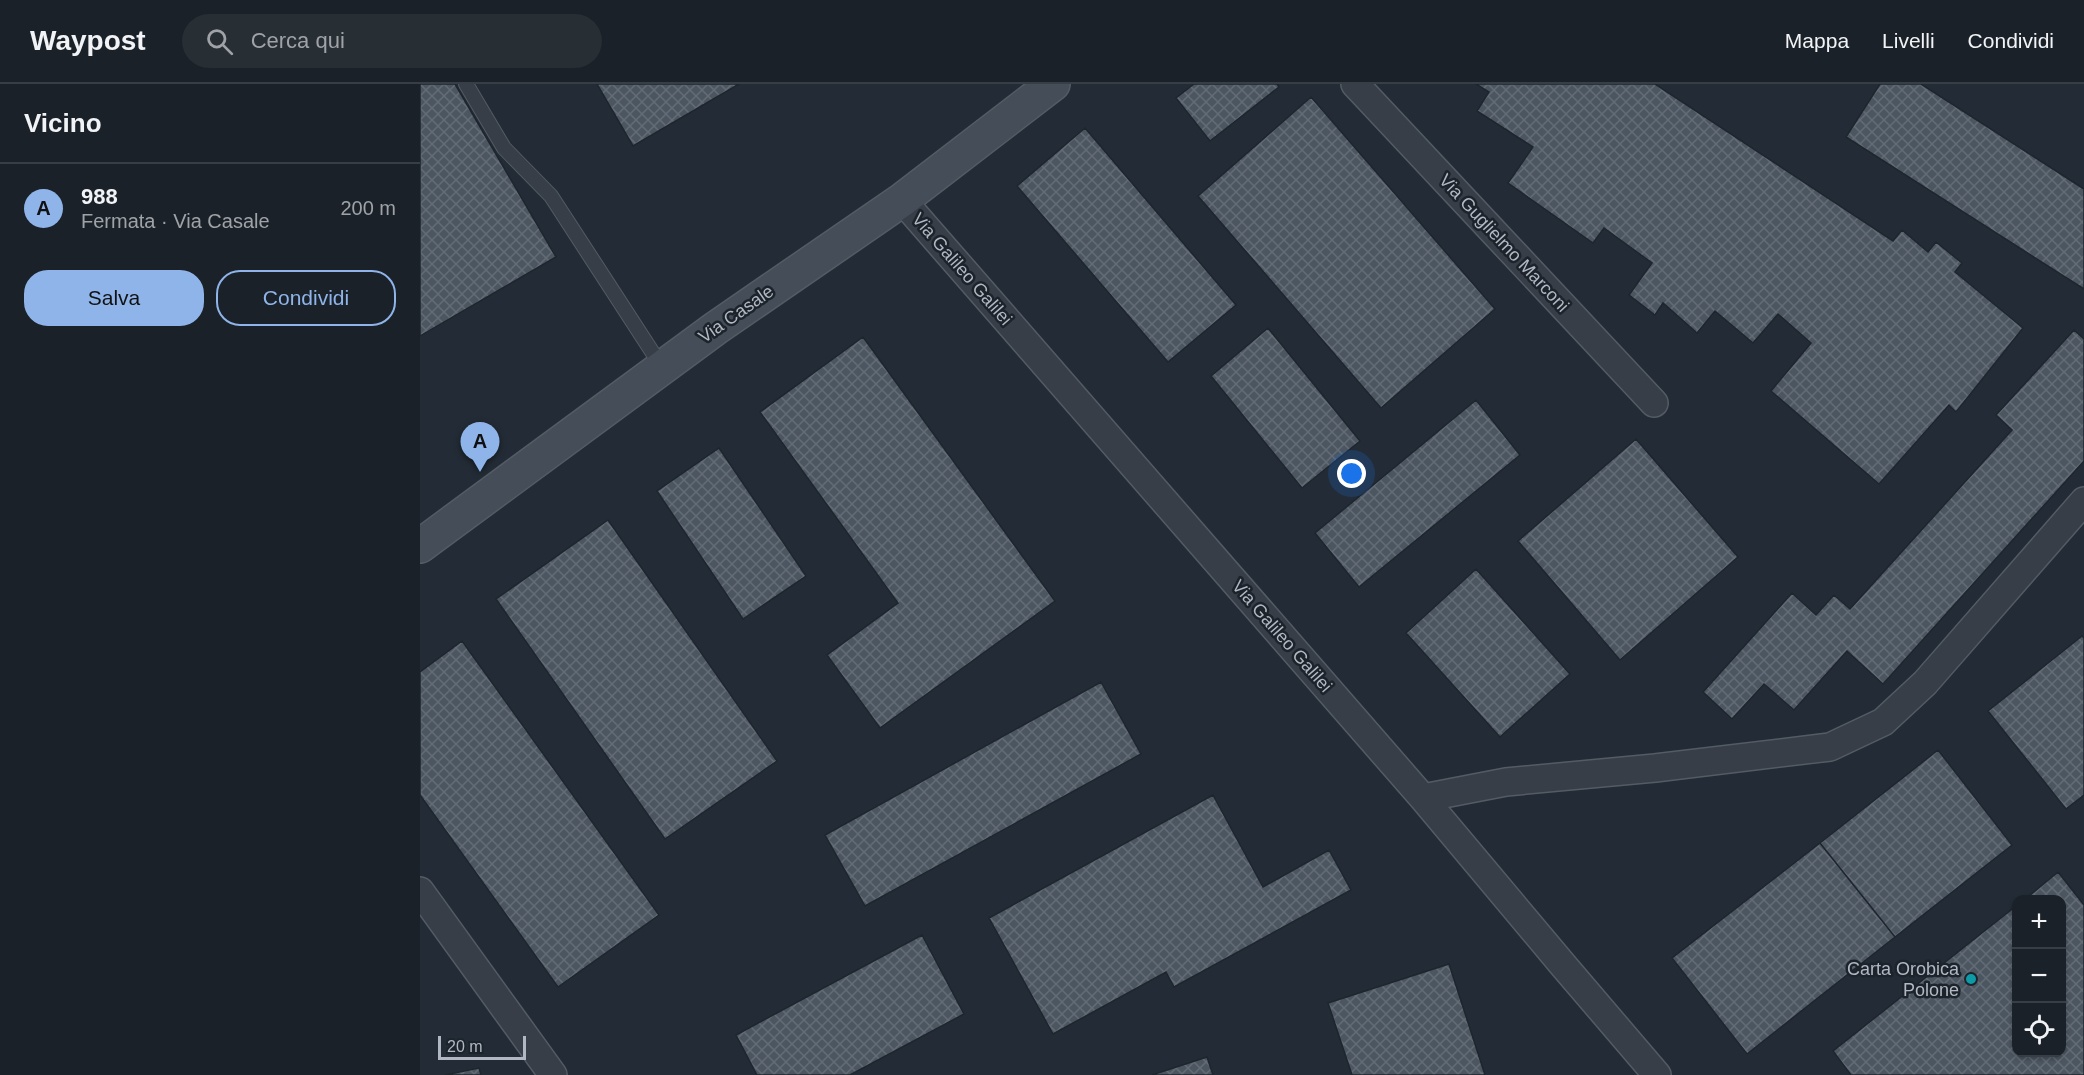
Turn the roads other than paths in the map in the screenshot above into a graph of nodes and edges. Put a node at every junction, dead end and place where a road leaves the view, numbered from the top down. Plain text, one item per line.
1 (466, 84) edge
2 (1053, 84) edge
3 (1355, 84) edge
4 (902, 200) junction
5 (662, 367) junction
6 (1654, 403) dead end
7 (2084, 501) edge
8 (420, 546) edge
9 (1423, 798) junction
10 (420, 891) edge
11 (553, 1075) edge
12 (1657, 1075) edge

1 - 5 lane
2 - 4 street, Via Casale
3 - 6 street, Via Guglielmo Marconi
4 - 5 street, Via Casale
4 - 9 street, Via Galileo Galilei
5 - 8 street, Via Casale
7 - 9 street
9 - 12 street, Via Galileo Galilei
10 - 11 street

